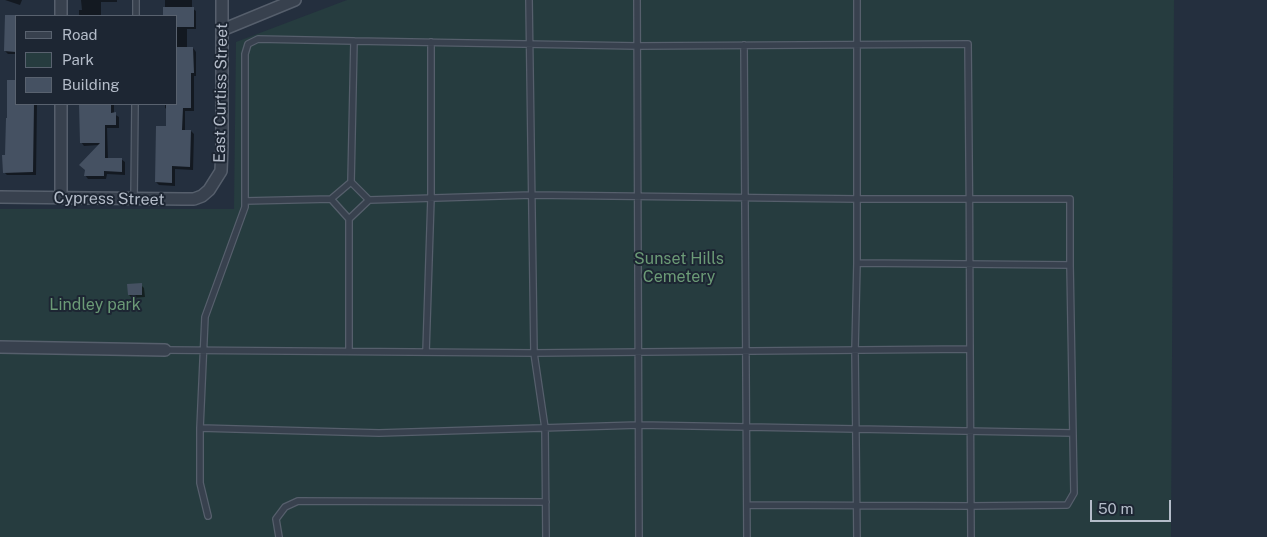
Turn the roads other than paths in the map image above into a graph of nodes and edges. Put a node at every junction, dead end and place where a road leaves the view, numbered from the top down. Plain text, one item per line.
1 (60, 0) edge
2 (136, 0) edge
3 (222, 0) edge
4 (295, 0) edge
5 (529, 0) edge
6 (637, 0) edge
7 (857, 0) edge
8 (60, 15) edge
9 (136, 15) edge
10 (222, 30) junction
11 (354, 41) junction
12 (431, 42) junction
13 (529, 44) junction
14 (857, 44) junction
15 (744, 45) junction
16 (637, 46) junction
17 (60, 105) edge
18 (135, 105) edge
19 (351, 182) junction
20 (212, 184) joint
21 (532, 195) junction
22 (0, 197) edge
23 (637, 197) junction
24 (60, 198) junction
25 (431, 198) junction
26 (745, 198) junction
27 (331, 199) junction
28 (857, 199) junction
29 (970, 199) junction
30 (134, 200) junction
31 (369, 200) junction
32 (245, 201) junction
33 (349, 219) junction
34 (856, 263) junction
35 (970, 265) junction
36 (1070, 265) junction
37 (0, 348) edge
38 (970, 349) junction
39 (165, 350) joint
40 (203, 350) junction
41 (855, 350) junction
42 (349, 351) junction
43 (746, 351) junction
44 (426, 352) junction
45 (639, 352) junction
46 (534, 353) junction
47 (638, 425) junction
48 (746, 427) junction
49 (200, 428) junction
50 (545, 428) junction
51 (856, 429) junction
52 (971, 431) junction
53 (1073, 433) junction
54 (546, 502) junction
55 (747, 504) junction
56 (857, 506) junction
57 (971, 506) junction
58 (208, 516) dead end
59 (279, 537) edge
60 (546, 537) edge
61 (639, 537) edge
62 (747, 537) edge
63 (857, 537) edge
64 (971, 537) edge

1 - 8 street
2 - 9 lane
3 - 10 street, East Curtiss Street
4 - 10 street
5 - 13 lane
6 - 16 lane
7 - 14 lane
10 - 20 street, East Curtiss Street
11 - 12 lane
11 - 19 lane
11 - 32 lane
12 - 13 lane
12 - 25 lane
13 - 16 lane
13 - 21 lane
14 - 15 lane
14 - 28 lane
14 - 29 lane
15 - 16 lane
15 - 26 lane
16 - 23 lane
17 - 24 street
18 - 30 lane
19 - 27 lane
19 - 31 lane
20 - 30 street, Cypress Street
21 - 23 lane
21 - 25 lane
21 - 46 lane
22 - 24 street, Cypress Street
23 - 26 lane
23 - 45 lane
24 - 30 street, Cypress Street
25 - 31 lane
25 - 44 lane
26 - 28 lane
26 - 43 lane
27 - 32 lane
27 - 33 lane
28 - 29 lane
28 - 34 lane
29 - 35 lane
29 - 36 lane
31 - 33 lane
32 - 40 lane
33 - 42 lane
34 - 35 lane
34 - 41 lane
35 - 36 lane
35 - 38 lane
36 - 53 lane
37 - 39 street
38 - 41 lane
38 - 52 lane
39 - 40 lane
40 - 42 lane
40 - 49 lane
41 - 43 lane
41 - 51 lane
42 - 44 lane
43 - 45 lane
43 - 48 lane
44 - 46 lane
45 - 46 lane
45 - 47 lane
46 - 50 lane
47 - 48 lane
47 - 50 lane
47 - 61 lane
48 - 51 lane
48 - 55 lane
49 - 50 lane
49 - 58 lane
50 - 54 lane
51 - 52 lane
51 - 56 lane
52 - 53 lane
52 - 57 lane
53 - 57 lane
54 - 59 lane
54 - 60 lane
55 - 56 lane
55 - 62 lane
56 - 57 lane
56 - 63 lane
57 - 64 lane

